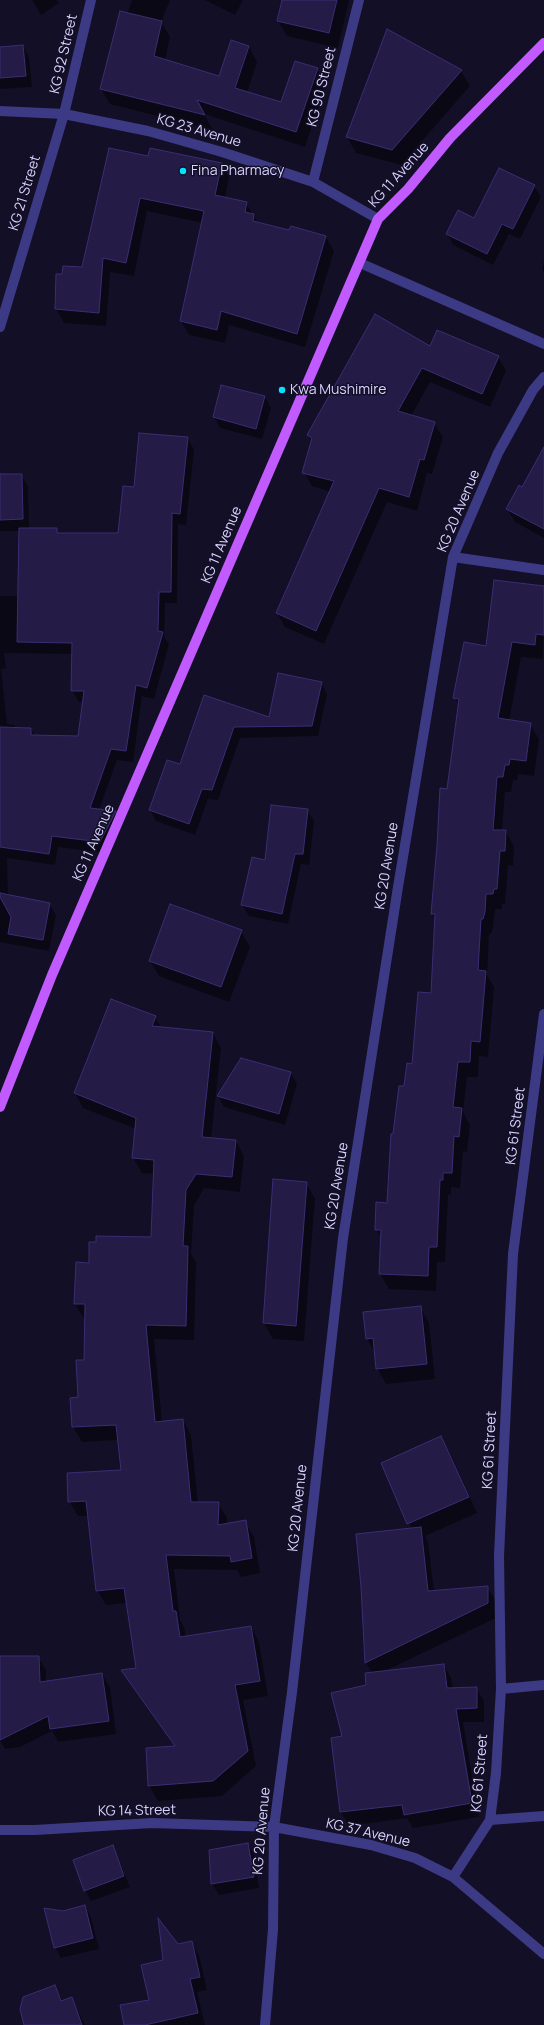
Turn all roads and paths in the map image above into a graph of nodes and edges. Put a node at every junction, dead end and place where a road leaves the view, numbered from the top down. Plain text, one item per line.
1 (91, 0) edge
2 (359, 0) edge
3 (544, 43) edge
4 (0, 111) edge
5 (64, 114) junction
6 (313, 182) junction
7 (378, 219) junction
8 (360, 263) junction
9 (0, 327) edge
10 (544, 344) edge
11 (544, 377) edge
12 (453, 557) junction
13 (544, 570) edge
14 (544, 1017) edge
15 (0, 1107) edge
16 (544, 1685) edge
17 (501, 1689) junction
18 (544, 1816) edge
19 (490, 1820) junction
20 (274, 1827) junction
21 (0, 1830) edge
22 (452, 1877) junction
23 (544, 1954) edge
24 (266, 2025) edge

1 - 5 street, KG 92 Street
2 - 6 street, KG 90 Street
3 - 7 main road, KG 11 Avenue
4 - 5 street, KG 23 Avenue
5 - 6 street, KG 23 Avenue
5 - 9 street, KG 21 Street
6 - 7 street, KG 23 Avenue
7 - 8 main road, KG 11 Avenue
8 - 10 street
8 - 15 main road, KG 11 Avenue
11 - 12 street, KG 20 Avenue
12 - 13 street
12 - 20 street, KG 20 Avenue
14 - 17 street, KG 61 Street
16 - 17 street
17 - 19 street, KG 61 Street
18 - 19 street
19 - 22 street, KG 61 Street
20 - 21 street, KG 14 Street
20 - 22 street, KG 37 Avenue
20 - 24 street, KG 20 Avenue
22 - 23 street, KG 37 Avenue

